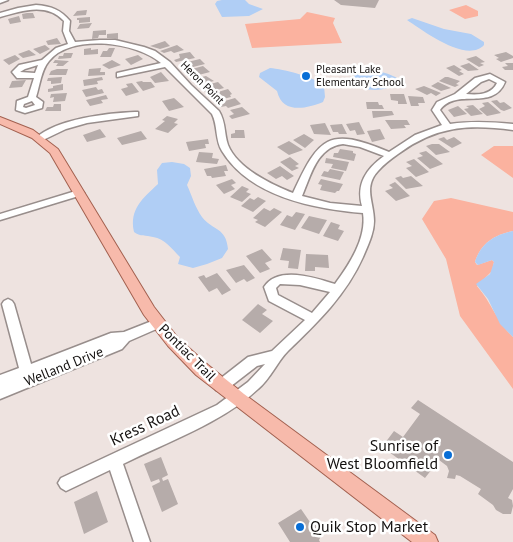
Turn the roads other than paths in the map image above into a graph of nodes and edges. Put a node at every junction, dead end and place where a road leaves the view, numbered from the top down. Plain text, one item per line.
1 (4, 0) edge
2 (0, 1) edge
3 (0, 15) edge
4 (72, 44) junction
5 (45, 61) junction
6 (167, 64) junction
7 (38, 75) junction
8 (120, 75) dead end
9 (458, 96) junction
10 (32, 98) dead end
11 (134, 114) dead end
12 (0, 120) edge
13 (447, 126) junction
14 (513, 127) edge
15 (40, 138) junction
16 (390, 156) junction
17 (79, 193) junction
18 (296, 198) junction
19 (368, 210) junction
20 (0, 217) edge
21 (338, 290) junction
22 (8, 304) dead end
23 (314, 319) junction
24 (157, 324) junction
25 (275, 356) junction
26 (27, 376) junction
27 (0, 381) edge
28 (221, 386) junction
29 (0, 393) edge
30 (238, 399) junction
31 (114, 460) junction
32 (66, 483) dead end
33 (421, 540) edge
34 (142, 542) edge

1 - 2 street
3 - 4 street
4 - 5 street, Heron Point
4 - 6 street, Heron Point
5 - 7 street, Heron Point
5 - 7 street, Heron Point
6 - 8 street
6 - 18 street, Heron Point
7 - 10 street, Heron Point
9 - 9 street
9 - 13 street
11 - 15 street
12 - 15 main road, Pontiac Trail
13 - 14 street, Kress Road
13 - 16 street, Kress Road
15 - 17 main road, Pontiac Trail
16 - 18 street
16 - 19 street, Kress Road
17 - 20 street
17 - 24 main road, Pontiac Trail
18 - 19 street, Heron Point
19 - 21 street, Kress Road
21 - 23 street, Kress Road
21 - 23 street
22 - 26 street
23 - 25 street, Kress Road
24 - 26 street, Welland Drive
24 - 28 main road, Pontiac Trail
25 - 28 street
25 - 30 street, Kress Road
26 - 27 street, Welland Drive
26 - 29 street, Welland Drive
28 - 30 main road, Pontiac Trail
30 - 31 street, Kress Road
30 - 33 main road, Pontiac Trail
31 - 32 street, Kress Road
31 - 34 street

